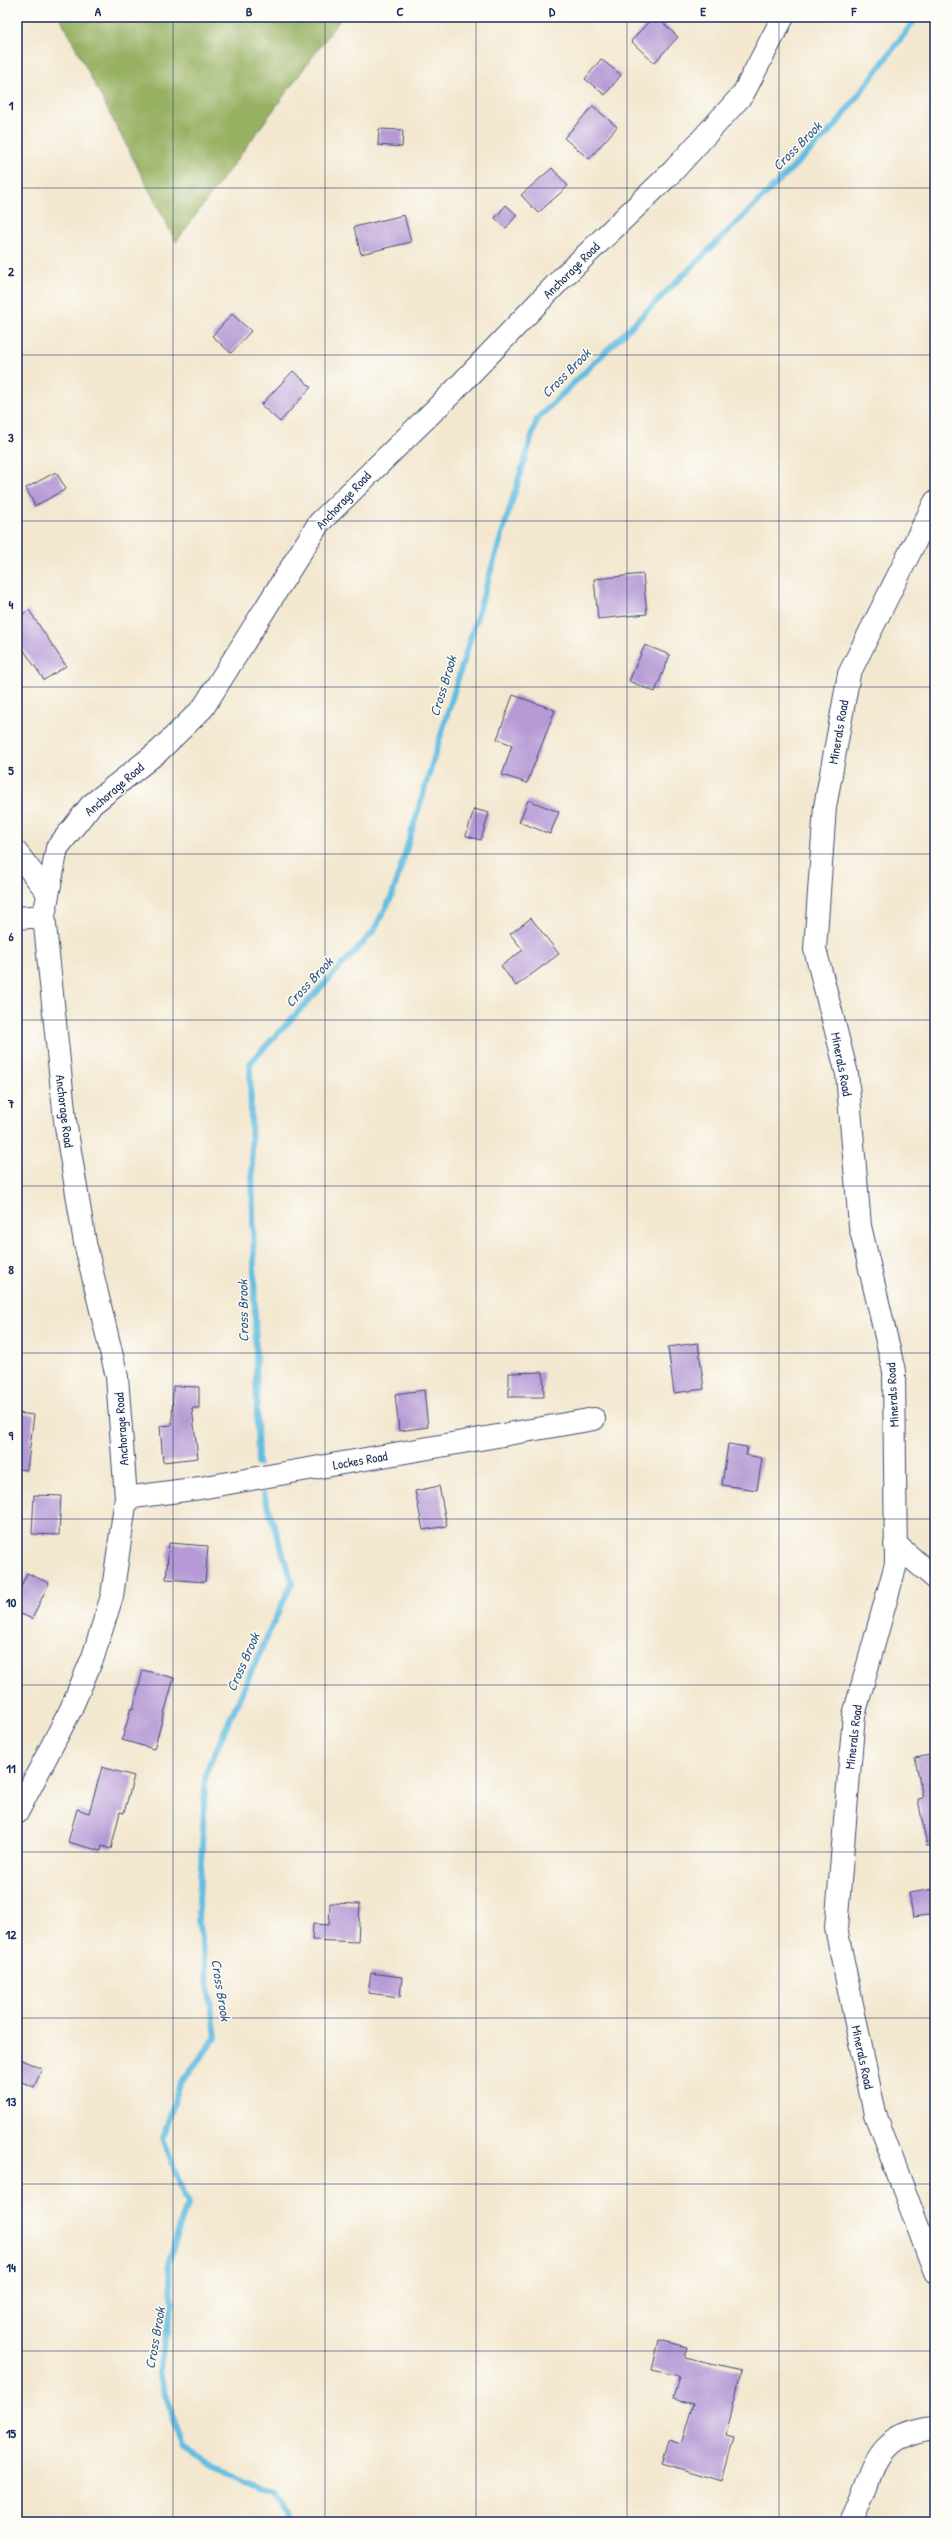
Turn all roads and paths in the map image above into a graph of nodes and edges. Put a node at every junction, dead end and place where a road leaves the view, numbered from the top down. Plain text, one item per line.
1 (783, 17) edge
2 (935, 502) edge
3 (17, 853) edge
4 (48, 893) junction
5 (44, 916) junction
6 (17, 918) edge
7 (594, 1419) dead end
8 (126, 1498) junction
9 (895, 1544) junction
10 (935, 1578) edge
11 (17, 1813) edge
12 (935, 2272) edge
13 (935, 2428) edge
14 (851, 2522) edge

1 - 4 street, Anchorage Road
2 - 9 street, Minerals Road
3 - 4 street
4 - 5 street, Anchorage Road
5 - 6 street
5 - 8 street, Anchorage Road
7 - 8 street, Lockes Road
8 - 11 street, Anchorage Road
9 - 10 street
9 - 12 street, Minerals Road
13 - 14 street

